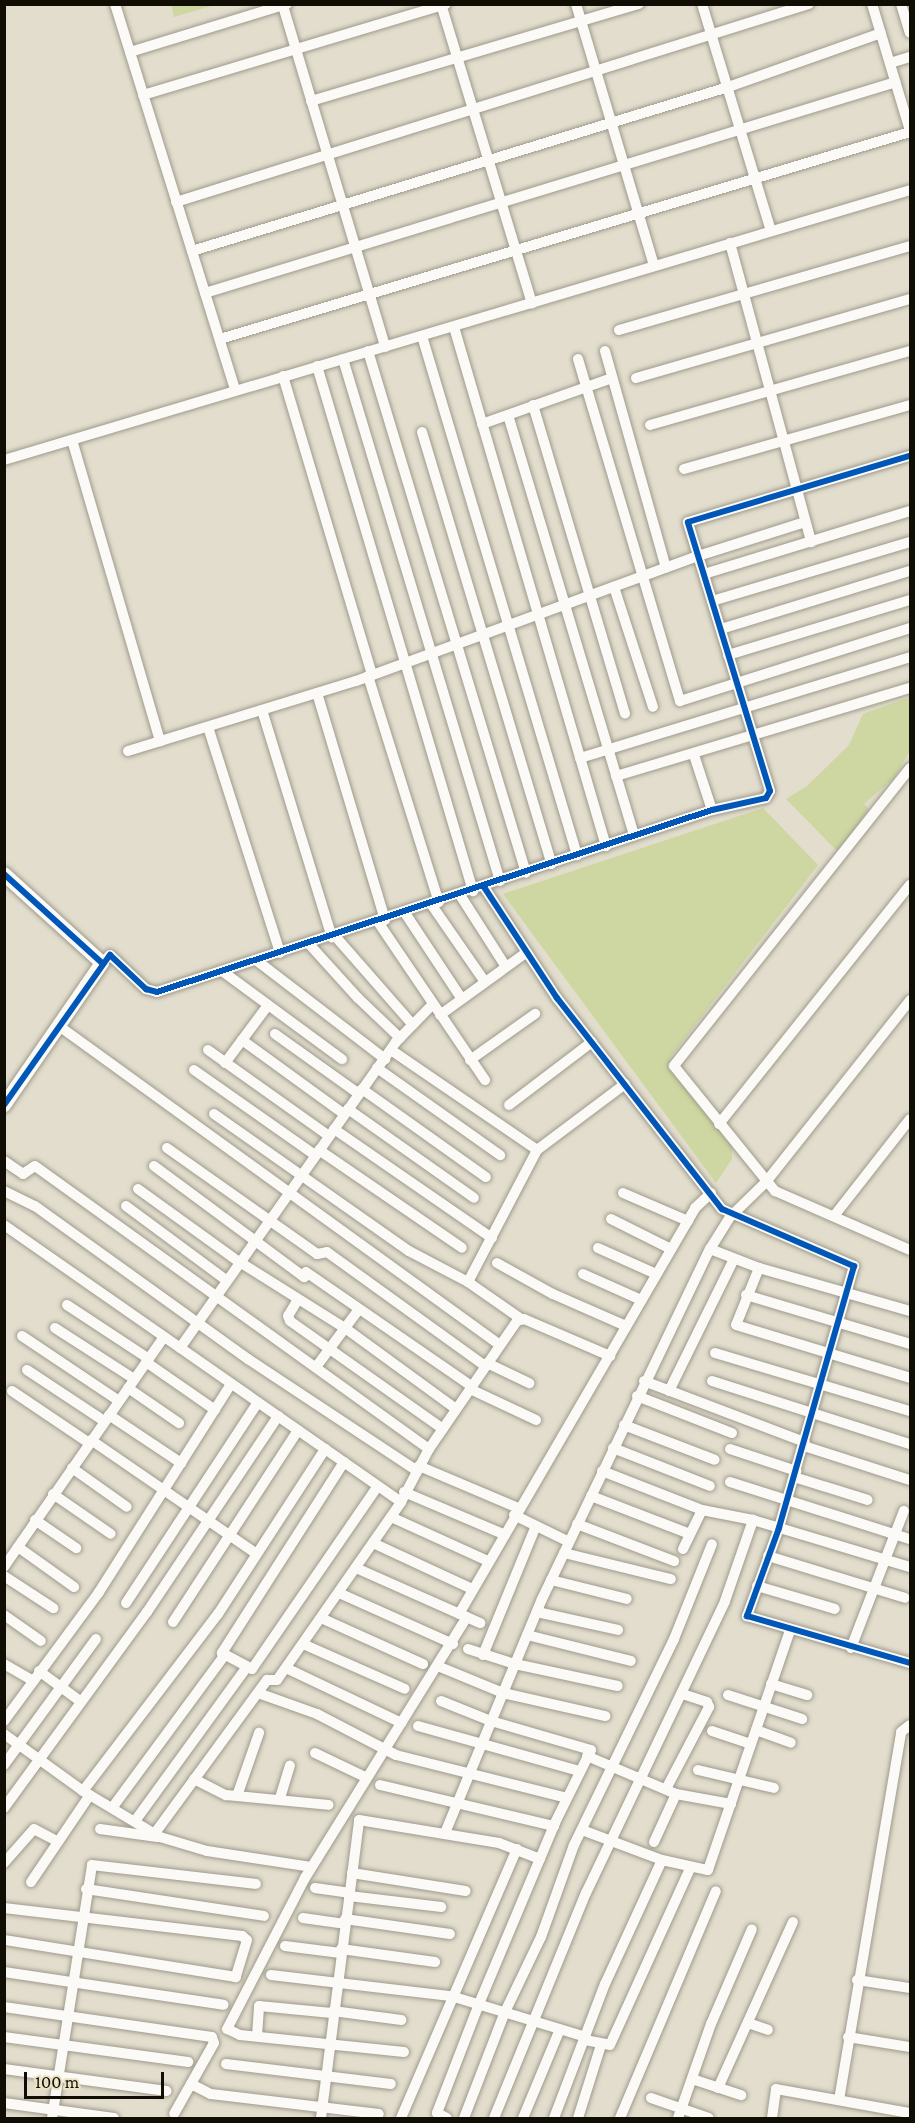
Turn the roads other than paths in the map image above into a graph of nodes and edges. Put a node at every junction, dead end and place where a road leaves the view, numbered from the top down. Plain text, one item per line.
1 (115, 4) edge
2 (576, 4) edge
3 (639, 4) edge
4 (702, 4) edge
5 (809, 4) edge
6 (872, 4) edge
7 (901, 4) edge
8 (285, 5) edge
9 (443, 5) edge
10 (581, 24) junction
11 (881, 33) junction
12 (910, 33) edge
13 (711, 38) junction
14 (296, 50) junction
15 (130, 52) junction
16 (910, 57) edge
17 (458, 60) junction
18 (890, 63) junction
19 (596, 73) junction
20 (897, 86) junction
21 (910, 86) edge
22 (728, 87) junction
23 (143, 95) junction
24 (311, 101) junction
25 (474, 111) junction
26 (611, 122) junction
27 (741, 130) junction
28 (910, 131) edge
29 (328, 156) junction
30 (488, 160) junction
31 (624, 166) junction
32 (755, 178) junction
33 (910, 190) edge
34 (176, 202) junction
35 (501, 203) junction
36 (342, 204) junction
37 (639, 213) junction
38 (771, 231) junction
39 (730, 243) junction
40 (910, 246) edge
41 (355, 248) junction
42 (192, 250) junction
43 (516, 250) junction
44 (654, 266) junction
45 (205, 293) junction
46 (743, 293) junction
47 (369, 294) junction
48 (910, 299) edge
49 (532, 303) junction
50 (454, 327) junction
51 (619, 330) dead end
52 (422, 336) junction
53 (220, 339) junction
54 (756, 342) junction
55 (385, 347) junction
56 (368, 351) junction
57 (605, 351) dead end
58 (910, 351) edge
59 (343, 359) junction
60 (578, 360) dead end
61 (317, 366) junction
62 (284, 376) junction
63 (612, 378) junction
64 (636, 378) dead end
65 (585, 386) junction
66 (235, 390) junction
67 (770, 392) junction
68 (533, 405) junction
69 (910, 405) edge
70 (508, 415) junction
71 (482, 424) junction
72 (650, 425) dead end
73 (422, 432) dead end
74 (72, 440) junction
75 (783, 441) junction
76 (910, 456) edge
77 (4, 460) edge
78 (684, 469) dead end
79 (795, 487) junction
80 (910, 511) edge
81 (805, 522) junction
82 (811, 542) junction
83 (910, 542) edge
84 (698, 556) junction
85 (666, 568) junction
86 (910, 571) edge
87 (704, 574) junction
88 (641, 577) junction
89 (614, 587) junction
90 (590, 596) junction
91 (910, 600) edge
92 (712, 602) junction
93 (564, 606) junction
94 (538, 616) junction
95 (509, 626) junction
96 (910, 628) edge
97 (721, 629) junction
98 (484, 635) junction
99 (456, 645) junction
100 (430, 654) junction
101 (728, 655) junction
102 (910, 657) edge
103 (404, 664) junction
104 (370, 676) junction
105 (736, 680) junction
106 (910, 688) edge
107 (317, 693) junction
108 (653, 708) dead end
109 (745, 709) junction
110 (262, 710) junction
111 (625, 714) dead end
112 (208, 727) junction
113 (753, 736) junction
114 (160, 741) junction
115 (608, 750) junction
116 (128, 751) dead end
117 (694, 755) junction
118 (580, 758) junction
119 (910, 768) edge
120 (616, 776) junction
121 (712, 810) junction
122 (634, 836) junction
123 (606, 846) junction
124 (577, 855) junction
125 (552, 864) junction
126 (526, 873) junction
127 (4, 874) edge
128 (500, 881) junction
129 (910, 885) edge
130 (478, 889) junction
131 (460, 895) junction
132 (435, 903) junction
133 (405, 913) junction
134 (381, 921) junction
135 (334, 936) junction
136 (309, 944) junction
137 (527, 952) junction
138 (280, 953) junction
139 (256, 960) junction
140 (102, 963) junction
141 (506, 967) junction
142 (222, 971) junction
143 (485, 982) junction
144 (462, 999) junction
145 (910, 1000) edge
146 (268, 1005) junction
147 (432, 1005) junction
148 (535, 1014) dead end
149 (440, 1015) junction
150 (413, 1025) junction
151 (58, 1026) junction
152 (275, 1034) dead end
153 (400, 1038) junction
154 (242, 1040) junction
155 (592, 1042) junction
156 (208, 1050) dead end
157 (388, 1054) junction
158 (342, 1059) dead end
159 (470, 1060) junction
160 (225, 1063) junction
161 (377, 1068) junction
162 (194, 1070) dead end
163 (485, 1080) dead end
164 (625, 1084) junction
165 (361, 1092) junction
166 (4, 1105) edge
167 (509, 1106) dead end
168 (346, 1112) junction
169 (214, 1114) dead end
170 (910, 1119) edge
171 (720, 1124) junction
172 (331, 1132) junction
173 (167, 1148) dead end
174 (537, 1150) junction
175 (317, 1152) junction
176 (500, 1155) dead end
177 (4, 1161) edge
178 (154, 1167) dead end
179 (300, 1175) junction
180 (486, 1177) dead end
181 (766, 1182) junction
182 (138, 1189) dead end
183 (4, 1191) edge
184 (288, 1192) junction
185 (623, 1193) dead end
186 (711, 1193) junction
187 (474, 1198) dead end
188 (126, 1206) dead end
189 (731, 1216) junction
190 (834, 1216) junction
191 (268, 1220) junction
192 (610, 1220) dead end
193 (688, 1221) junction
194 (4, 1225) edge
195 (492, 1238) junction
196 (254, 1240) junction
197 (908, 1245) edge
198 (462, 1248) dead end
199 (598, 1248) dead end
200 (671, 1249) junction
201 (710, 1249) junction
202 (734, 1259) junction
203 (238, 1261) junction
204 (497, 1263) dead end
205 (759, 1268) junction
206 (583, 1274) dead end
207 (656, 1274) junction
208 (226, 1280) junction
209 (468, 1282) junction
210 (845, 1292) junction
211 (216, 1294) junction
212 (746, 1295) junction
213 (297, 1300) junction
214 (641, 1300) junction
215 (68, 1305) dead end
216 (359, 1309) junction
217 (910, 1311) edge
218 (521, 1319) junction
219 (838, 1322) junction
220 (197, 1323) junction
221 (626, 1326) junction
222 (55, 1328) dead end
223 (345, 1328) junction
224 (22, 1336) dead end
225 (164, 1337) junction
226 (910, 1344) edge
227 (500, 1345) junction
228 (180, 1348) junction
229 (329, 1348) junction
230 (716, 1353) dead end
231 (831, 1353) junction
232 (610, 1356) junction
233 (148, 1361) junction
234 (486, 1364) junction
235 (316, 1367) junction
236 (27, 1370) dead end
237 (910, 1378) edge
238 (644, 1381) junction
239 (712, 1381) dead end
240 (823, 1382) junction
241 (529, 1383) dead end
242 (131, 1384) junction
243 (231, 1384) junction
244 (470, 1388) junction
245 (12, 1391) dead end
246 (669, 1391) junction
247 (637, 1396) junction
248 (119, 1401) junction
249 (258, 1402) junction
250 (456, 1409) junction
251 (215, 1410) junction
252 (910, 1411) edge
253 (814, 1414) junction
254 (278, 1416) junction
255 (107, 1418) junction
256 (536, 1420) dead end
257 (179, 1423) dead end
258 (624, 1425) junction
259 (443, 1429) junction
260 (298, 1430) junction
261 (732, 1433) dead end
262 (90, 1442) junction
263 (804, 1444) junction
264 (910, 1444) edge
265 (613, 1448) junction
266 (325, 1449) junction
267 (429, 1449) junction
268 (730, 1449) dead end
269 (715, 1460) dead end
270 (344, 1462) junction
271 (181, 1463) junction
272 (72, 1468) junction
273 (418, 1468) junction
274 (602, 1472) junction
275 (795, 1474) junction
276 (910, 1480) edge
277 (730, 1482) dead end
278 (378, 1486) junction
279 (710, 1486) dead end
280 (164, 1490) junction
281 (53, 1494) junction
282 (591, 1496) junction
283 (402, 1497) junction
284 (868, 1500) dead end
285 (787, 1501) junction
286 (127, 1507) dead end
287 (190, 1508) junction
288 (702, 1510) junction
289 (904, 1511) dead end
290 (516, 1512) junction
291 (391, 1516) junction
292 (35, 1520) junction
293 (753, 1520) junction
294 (209, 1521) junction
295 (577, 1524) junction
296 (536, 1526) junction
297 (779, 1528) junction
298 (111, 1534) dead end
299 (503, 1534) junction
300 (690, 1534) junction
301 (895, 1534) junction
302 (229, 1535) junction
303 (910, 1539) edge
304 (569, 1542) junction
305 (373, 1543) junction
306 (264, 1544) junction
307 (712, 1544) dead end
308 (18, 1547) junction
309 (76, 1548) dead end
310 (683, 1549) dead end
311 (564, 1553) junction
312 (257, 1554) junction
313 (768, 1556) junction
314 (282, 1557) junction
315 (885, 1559) junction
316 (488, 1561) junction
317 (674, 1561) dead end
318 (4, 1567) edge
319 (910, 1567) edge
320 (356, 1568) junction
321 (4, 1576) edge
322 (671, 1579) dead end
323 (551, 1580) junction
324 (757, 1586) junction
325 (74, 1587) dead end
326 (874, 1588) junction
327 (472, 1589) junction
328 (339, 1593) junction
329 (905, 1598) dead end
330 (627, 1599) dead end
331 (126, 1602) dead end
332 (53, 1608) dead end
333 (835, 1610) dead end
334 (537, 1612) junction
335 (4, 1615) edge
336 (463, 1616) junction
337 (321, 1618) junction
338 (173, 1622) dead end
339 (480, 1623) dead end
340 (618, 1630) dead end
341 (790, 1630) junction
342 (527, 1635) junction
343 (96, 1639) dead end
344 (41, 1641) dead end
345 (303, 1644) junction
346 (453, 1644) junction
347 (851, 1648) junction
348 (468, 1649) dead end
349 (225, 1655) junction
350 (483, 1655) junction
351 (632, 1661) dead end
352 (4, 1664) edge
353 (423, 1664) dead end
354 (515, 1664) junction
355 (910, 1664) edge
356 (248, 1667) junction
357 (440, 1667) junction
358 (286, 1668) junction
359 (36, 1676) junction
360 (771, 1684) junction
361 (618, 1686) dead end
362 (61, 1687) junction
363 (405, 1689) dead end
364 (258, 1693) junction
365 (503, 1693) junction
366 (683, 1694) junction
367 (728, 1695) dead end
368 (807, 1695) dead end
369 (80, 1701) junction
370 (441, 1701) dead end
371 (763, 1708) junction
372 (605, 1716) dead end
373 (802, 1719) dead end
374 (4, 1721) edge
375 (491, 1721) junction
376 (402, 1723) junction
377 (910, 1725) edge
378 (417, 1726) dead end
379 (756, 1730) junction
380 (712, 1731) dead end
381 (259, 1733) dead end
382 (4, 1734) edge
383 (791, 1743) dead end
384 (19, 1744) junction
385 (751, 1744) junction
386 (481, 1745) junction
387 (385, 1746) junction
388 (315, 1753) dead end
389 (587, 1756) junction
390 (39, 1759) junction
391 (4, 1765) edge
392 (291, 1766) dead end
393 (614, 1768) junction
394 (698, 1770) dead end
395 (579, 1771) junction
396 (468, 1776) junction
397 (365, 1778) junction
398 (194, 1779) junction
399 (642, 1780) junction
400 (739, 1780) junction
401 (380, 1785) dead end
402 (774, 1788) dead end
403 (671, 1792) junction
404 (87, 1793) junction
405 (238, 1793) junction
406 (279, 1798) junction
407 (567, 1798) junction
408 (457, 1803) junction
409 (730, 1804) junction
410 (329, 1805) dead end
411 (4, 1808) edge
412 (112, 1808) junction
413 (135, 1821) junction
414 (554, 1826) junction
415 (100, 1829) dead end
416 (582, 1830) junction
417 (445, 1833) junction
418 (158, 1835) junction
419 (58, 1842) junction
420 (654, 1842) dead end
421 (611, 1843) junction
422 (516, 1849) junction
423 (540, 1859) junction
424 (662, 1860) junction
425 (4, 1863) edge
426 (311, 1867) junction
427 (690, 1869) junction
428 (352, 1873) junction
429 (31, 1882) dead end
430 (256, 1884) dead end
431 (315, 1888) dead end
432 (86, 1889) junction
433 (466, 1891) dead end
434 (716, 1891) dead end
435 (349, 1894) junction
436 (4, 1908) edge
437 (441, 1908) dead end
438 (264, 1916) dead end
439 (303, 1918) dead end
440 (82, 1920) junction
441 (345, 1922) junction
442 (793, 1922) dead end
443 (752, 1929) dead end
444 (450, 1934) dead end
445 (4, 1940) edge
446 (285, 1946) dead end
447 (77, 1950) junction
448 (341, 1951) junction
449 (435, 1962) dead end
450 (4, 1972) edge
451 (271, 1975) dead end
452 (857, 1980) junction
453 (337, 1981) junction
454 (72, 1982) junction
455 (910, 1988) edge
456 (451, 1996) junction
457 (479, 2004) junction
458 (224, 2005) dead end
459 (4, 2007) edge
460 (333, 2012) junction
461 (505, 2012) junction
462 (67, 2016) junction
463 (401, 2020) dead end
464 (533, 2020) junction
465 (748, 2023) junction
466 (560, 2029) junction
467 (768, 2030) dead end
468 (257, 2036) junction
469 (4, 2037) edge
470 (849, 2037) junction
471 (585, 2039) junction
472 (329, 2042) junction
473 (63, 2045) junction
474 (601, 2045) junction
475 (910, 2047) edge
476 (404, 2052) dead end
477 (188, 2062) dead end
478 (226, 2064) dead end
479 (4, 2069) edge
480 (58, 2075) junction
481 (326, 2076) junction
482 (692, 2079) junction
483 (191, 2084) junction
484 (391, 2084) dead end
485 (718, 2088) junction
486 (167, 2091) dead end
487 (741, 2095) dead end
488 (651, 2098) dead end
489 (839, 2100) junction
490 (4, 2103) edge
491 (322, 2113) edge
492 (910, 2113) edge
493 (52, 2114) edge
494 (174, 2114) dead end
495 (379, 2114) dead end
496 (679, 2114) edge
497 (114, 2118) edge
498 (401, 2118) edge
499 (447, 2118) edge
500 (464, 2118) edge
501 (494, 2118) edge
502 (522, 2118) edge
503 (554, 2118) edge
504 (578, 2118) edge
505 (620, 2118) edge
506 (709, 2118) edge
507 (772, 2118) edge

1 - 15 street
2 - 10 street
3 - 10 street
4 - 13 street
5 - 13 street
6 - 11 street
7 - 12 street
8 - 14 street
8 - 15 street
9 - 14 street
9 - 17 street
10 - 17 street
10 - 19 street
11 - 18 street
11 - 22 street
13 - 19 street
13 - 22 street
14 - 23 street
14 - 24 street
15 - 23 street
16 - 18 street
17 - 24 street
17 - 25 street
18 - 20 street
19 - 25 street
19 - 26 street
20 - 21 street
20 - 27 street
20 - 28 street
22 - 26 street
22 - 27 street
23 - 34 street
24 - 29 street
25 - 29 street
25 - 30 street
26 - 30 street
26 - 31 street
27 - 31 street
27 - 32 street
28 - 32 street
29 - 34 street
29 - 36 street
30 - 35 street
30 - 36 street
31 - 35 street
31 - 37 street
32 - 37 street
32 - 38 street
33 - 38 street
34 - 42 street
35 - 41 street
35 - 43 street
36 - 41 street
36 - 42 street
37 - 43 street
37 - 44 street
38 - 39 street
39 - 44 street
39 - 46 street
40 - 46 street
41 - 45 street
41 - 47 street
42 - 45 street
43 - 47 street
43 - 49 street
44 - 49 street
45 - 53 street
46 - 51 street
46 - 54 street
47 - 53 street
47 - 55 street
48 - 54 street
49 - 50 street
50 - 52 street
50 - 71 street
52 - 55 street
52 - 95 street
53 - 66 street
54 - 64 street
54 - 67 street
55 - 56 street
56 - 59 street
56 - 99 street
57 - 63 street
58 - 67 street
59 - 61 street
59 - 100 street
60 - 65 street
61 - 62 street
61 - 103 street
62 - 66 street
62 - 104 street
63 - 65 street
63 - 85 street
65 - 68 street
65 - 88 street
66 - 74 street
67 - 72 street
67 - 75 street
68 - 70 street
68 - 90 street
69 - 75 street
70 - 71 street
70 - 93 street
71 - 94 street
73 - 98 street
74 - 77 street
74 - 114 street
75 - 78 street
75 - 79 street
76 - 79 street
79 - 81 street
79 - 84 street
80 - 82 street
81 - 82 street
81 - 84 street
82 - 87 street
83 - 92 street
84 - 85 street
84 - 87 street
85 - 88 street
86 - 97 street
87 - 92 street
88 - 89 street
88 - 105 street
89 - 90 street
89 - 108 street
90 - 93 street
90 - 111 street
91 - 101 street
92 - 97 street
93 - 94 street
93 - 115 street
94 - 95 street
94 - 118 street
95 - 98 street
95 - 124 street
96 - 105 street
97 - 101 street
98 - 99 street
98 - 125 street
99 - 100 street
99 - 126 street
100 - 103 street
100 - 128 street
101 - 105 street
102 - 109 street
103 - 104 street
103 - 130 street
104 - 107 street
104 - 132 street
105 - 109 street
106 - 113 street
107 - 110 street
107 - 134 street
109 - 113 street
109 - 115 street
110 - 112 street
110 - 135 street
112 - 114 street
112 - 138 street
113 - 117 street
113 - 121 street
114 - 116 street
115 - 118 street
115 - 120 street
117 - 120 street
117 - 121 street
118 - 123 street
119 - 171 street
120 - 122 street
121 - 122 street
122 - 123 street
123 - 124 street
124 - 125 street
125 - 126 street
126 - 128 street
127 - 140 street
128 - 130 street
129 - 171 street
130 - 131 street
130 - 137 street
131 - 132 street
131 - 141 street
132 - 133 street
132 - 143 street
133 - 134 street
133 - 144 street
134 - 135 street
134 - 147 street
135 - 136 street
135 - 150 street
136 - 138 street
136 - 153 street
137 - 141 street
137 - 155 street
138 - 139 street
139 - 142 street
139 - 157 street
140 - 142 street
140 - 151 street
141 - 143 street
142 - 146 street
143 - 144 street
144 - 149 street
145 - 181 street
146 - 154 street
146 - 158 street
147 - 149 street
147 - 150 street
148 - 159 street
149 - 159 street
150 - 153 street
151 - 166 street
151 - 184 street
152 - 165 street
153 - 157 street
154 - 160 street
154 - 168 street
155 - 164 street
155 - 167 street
156 - 160 street
157 - 161 street
157 - 174 street
159 - 163 street
160 - 172 street
161 - 165 street
161 - 176 street
162 - 175 street
164 - 174 street
164 - 186 street
165 - 168 street
165 - 180 street
168 - 172 street
168 - 187 street
169 - 179 street
170 - 190 street
171 - 181 street
172 - 175 street
172 - 195 street
173 - 191 street
174 - 195 street
175 - 179 street
175 - 198 street
177 - 211 street
178 - 196 street
179 - 184 street
179 - 209 street
181 - 189 street
181 - 190 street
182 - 203 street
183 - 220 street
184 - 191 street
184 - 227 street
185 - 193 street
186 - 189 street
186 - 193 street
188 - 208 street
189 - 201 street
189 - 210 street
190 - 197 street
191 - 196 street
191 - 234 street
192 - 200 street
193 - 200 street
194 - 225 street
195 - 209 street
196 - 203 street
196 - 216 street
199 - 207 street
200 - 207 street
201 - 202 street
201 - 238 street
202 - 205 street
202 - 246 street
203 - 208 street
203 - 213 street
204 - 221 street
205 - 210 street
205 - 212 street
206 - 214 street
207 - 214 street
208 - 211 street
209 - 218 street
210 - 217 street
210 - 219 street
211 - 220 street
211 - 235 street
212 - 219 street
212 - 231 street
213 - 223 street
213 - 229 street
214 - 221 street
215 - 233 street
216 - 223 street
216 - 244 street
218 - 227 street
218 - 232 street
219 - 226 street
219 - 231 street
220 - 228 street
220 - 273 street
221 - 232 street
222 - 242 street
223 - 229 street
223 - 250 street
224 - 248 street
225 - 228 street
225 - 233 street
227 - 234 street
228 - 243 street
229 - 235 street
229 - 259 street
230 - 240 street
231 - 237 street
231 - 240 street
232 - 290 street
233 - 242 street
233 - 251 street
234 - 241 street
234 - 244 street
235 - 267 street
236 - 255 street
238 - 246 street
238 - 247 street
239 - 253 street
240 - 252 street
240 - 253 street
242 - 248 street
242 - 257 street
243 - 249 street
243 - 251 street
244 - 250 street
244 - 256 street
245 - 262 street
246 - 263 street
247 - 258 street
247 - 261 street
248 - 255 street
249 - 254 street
249 - 287 street
250 - 259 street
251 - 271 street
253 - 263 street
253 - 264 street
254 - 260 street
254 - 294 street
255 - 262 street
255 - 271 street
258 - 265 street
258 - 269 street
259 - 267 street
260 - 266 street
260 - 302 street
262 - 272 street
262 - 280 street
263 - 275 street
263 - 276 street
265 - 274 street
265 - 279 street
266 - 270 street
266 - 306 street
267 - 273 street
268 - 275 street
270 - 278 street
270 - 314 street
271 - 280 street
272 - 281 street
272 - 286 street
273 - 283 street
273 - 290 street
274 - 282 street
274 - 288 street
275 - 284 street
275 - 285 street
277 - 285 street
278 - 283 street
278 - 356 street
280 - 287 street
280 - 359 street
281 - 292 street
281 - 298 street
282 - 295 street
282 - 300 street
283 - 291 street
283 - 299 street
285 - 297 street
285 - 301 street
287 - 294 street
287 - 331 street
288 - 293 street
288 - 300 street
289 - 301 street
290 - 296 street
290 - 299 street
291 - 305 street
291 - 316 street
292 - 308 street
292 - 309 street
293 - 297 street
293 - 366 street
294 - 302 street
294 - 369 street
295 - 304 street
295 - 317 street
296 - 304 street
296 - 350 street
297 - 313 street
297 - 315 street
299 - 316 street
300 - 310 street
301 - 303 street
301 - 315 street
302 - 312 street
302 - 338 street
304 - 311 street
305 - 320 street
305 - 327 street
306 - 312 street
306 - 314 street
307 - 393 street
308 - 318 street
308 - 325 street
311 - 322 street
311 - 323 street
312 - 404 street
313 - 324 street
313 - 326 street
314 - 349 street
315 - 319 street
315 - 326 street
316 - 327 street
320 - 328 street
320 - 336 street
321 - 332 street
323 - 330 street
323 - 334 street
324 - 333 street
324 - 341 street
326 - 329 street
326 - 347 street
327 - 336 street
328 - 337 street
328 - 346 street
334 - 340 street
334 - 342 street
335 - 344 street
336 - 339 street
336 - 346 street
337 - 345 street
337 - 353 street
341 - 347 street
341 - 360 street
342 - 351 street
342 - 354 street
343 - 362 street
345 - 358 street
345 - 363 street
346 - 357 street
347 - 355 street
348 - 350 street
349 - 356 street
349 - 412 street
350 - 354 street
352 - 359 street
354 - 361 street
354 - 365 street
356 - 413 street
357 - 365 street
357 - 376 street
358 - 364 street
358 - 376 street
359 - 362 street
359 - 374 street
360 - 368 street
360 - 371 street
362 - 369 street
362 - 384 street
364 - 387 street
364 - 398 street
365 - 372 street
365 - 375 street
366 - 399 street
366 - 403 street
367 - 371 street
369 - 390 street
370 - 375 street
371 - 373 street
371 - 379 street
375 - 386 street
375 - 389 street
376 - 387 street
377 - 452 street
378 - 386 street
379 - 383 street
379 - 385 street
380 - 385 street
381 - 405 street
382 - 384 street
384 - 390 street
384 - 391 street
385 - 400 street
386 - 395 street
386 - 396 street
387 - 396 street
387 - 397 street
388 - 397 street
389 - 393 street
389 - 395 street
390 - 404 street
390 - 411 street
392 - 406 street
393 - 399 street
393 - 416 street
394 - 400 street
395 - 407 street
396 - 407 street
396 - 408 street
397 - 426 street
398 - 405 street
398 - 418 street
399 - 403 street
399 - 421 street
400 - 402 street
400 - 409 street
401 - 408 street
403 - 409 street
403 - 420 street
404 - 412 street
404 - 419 street
405 - 406 street
406 - 410 street
407 - 414 street
408 - 414 street
408 - 417 street
409 - 427 street
412 - 413 street
413 - 418 street
414 - 423 street
415 - 418 street
416 - 421 street
416 - 461 street
417 - 422 street
417 - 428 street
418 - 426 street
419 - 425 street
419 - 429 street
421 - 424 street
421 - 464 street
422 - 423 street
422 - 456 street
423 - 457 street
424 - 427 street
424 - 471 street
426 - 468 street
427 - 474 street
428 - 433 street
428 - 435 street
430 - 432 street
431 - 435 street
432 - 438 street
432 - 440 street
434 - 505 street
435 - 437 street
435 - 441 street
436 - 440 street
439 - 441 street
440 - 447 street
440 - 447 street
441 - 444 street
441 - 448 street
442 - 465 street
443 - 482 street
445 - 447 street
446 - 448 street
447 - 454 street
448 - 449 street
448 - 453 street
450 - 454 street
451 - 453 street
452 - 455 street
452 - 470 street
453 - 456 street
453 - 460 street
454 - 458 street
454 - 462 street
456 - 457 street
456 - 498 street
457 - 461 street
457 - 499 street
459 - 462 street
460 - 463 street
460 - 468 street
460 - 472 street
461 - 464 street
461 - 500 street
462 - 473 street
462 - 483 street
464 - 466 street
464 - 501 street
465 - 467 street
465 - 485 street
466 - 471 street
466 - 502 street
468 - 472 street
469 - 473 street
470 - 475 street
470 - 489 street
471 - 474 street
471 - 503 street
472 - 476 street
472 - 481 street
473 - 477 street
473 - 480 street
474 - 504 street
478 - 481 street
479 - 480 street
480 - 486 street
480 - 493 street
481 - 484 street
481 - 491 street
482 - 485 street
482 - 496 street
483 - 491 street
483 - 494 street
485 - 487 street
488 - 496 street
489 - 492 street
489 - 507 street
490 - 493 street
491 - 495 street
493 - 497 street
496 - 506 street

